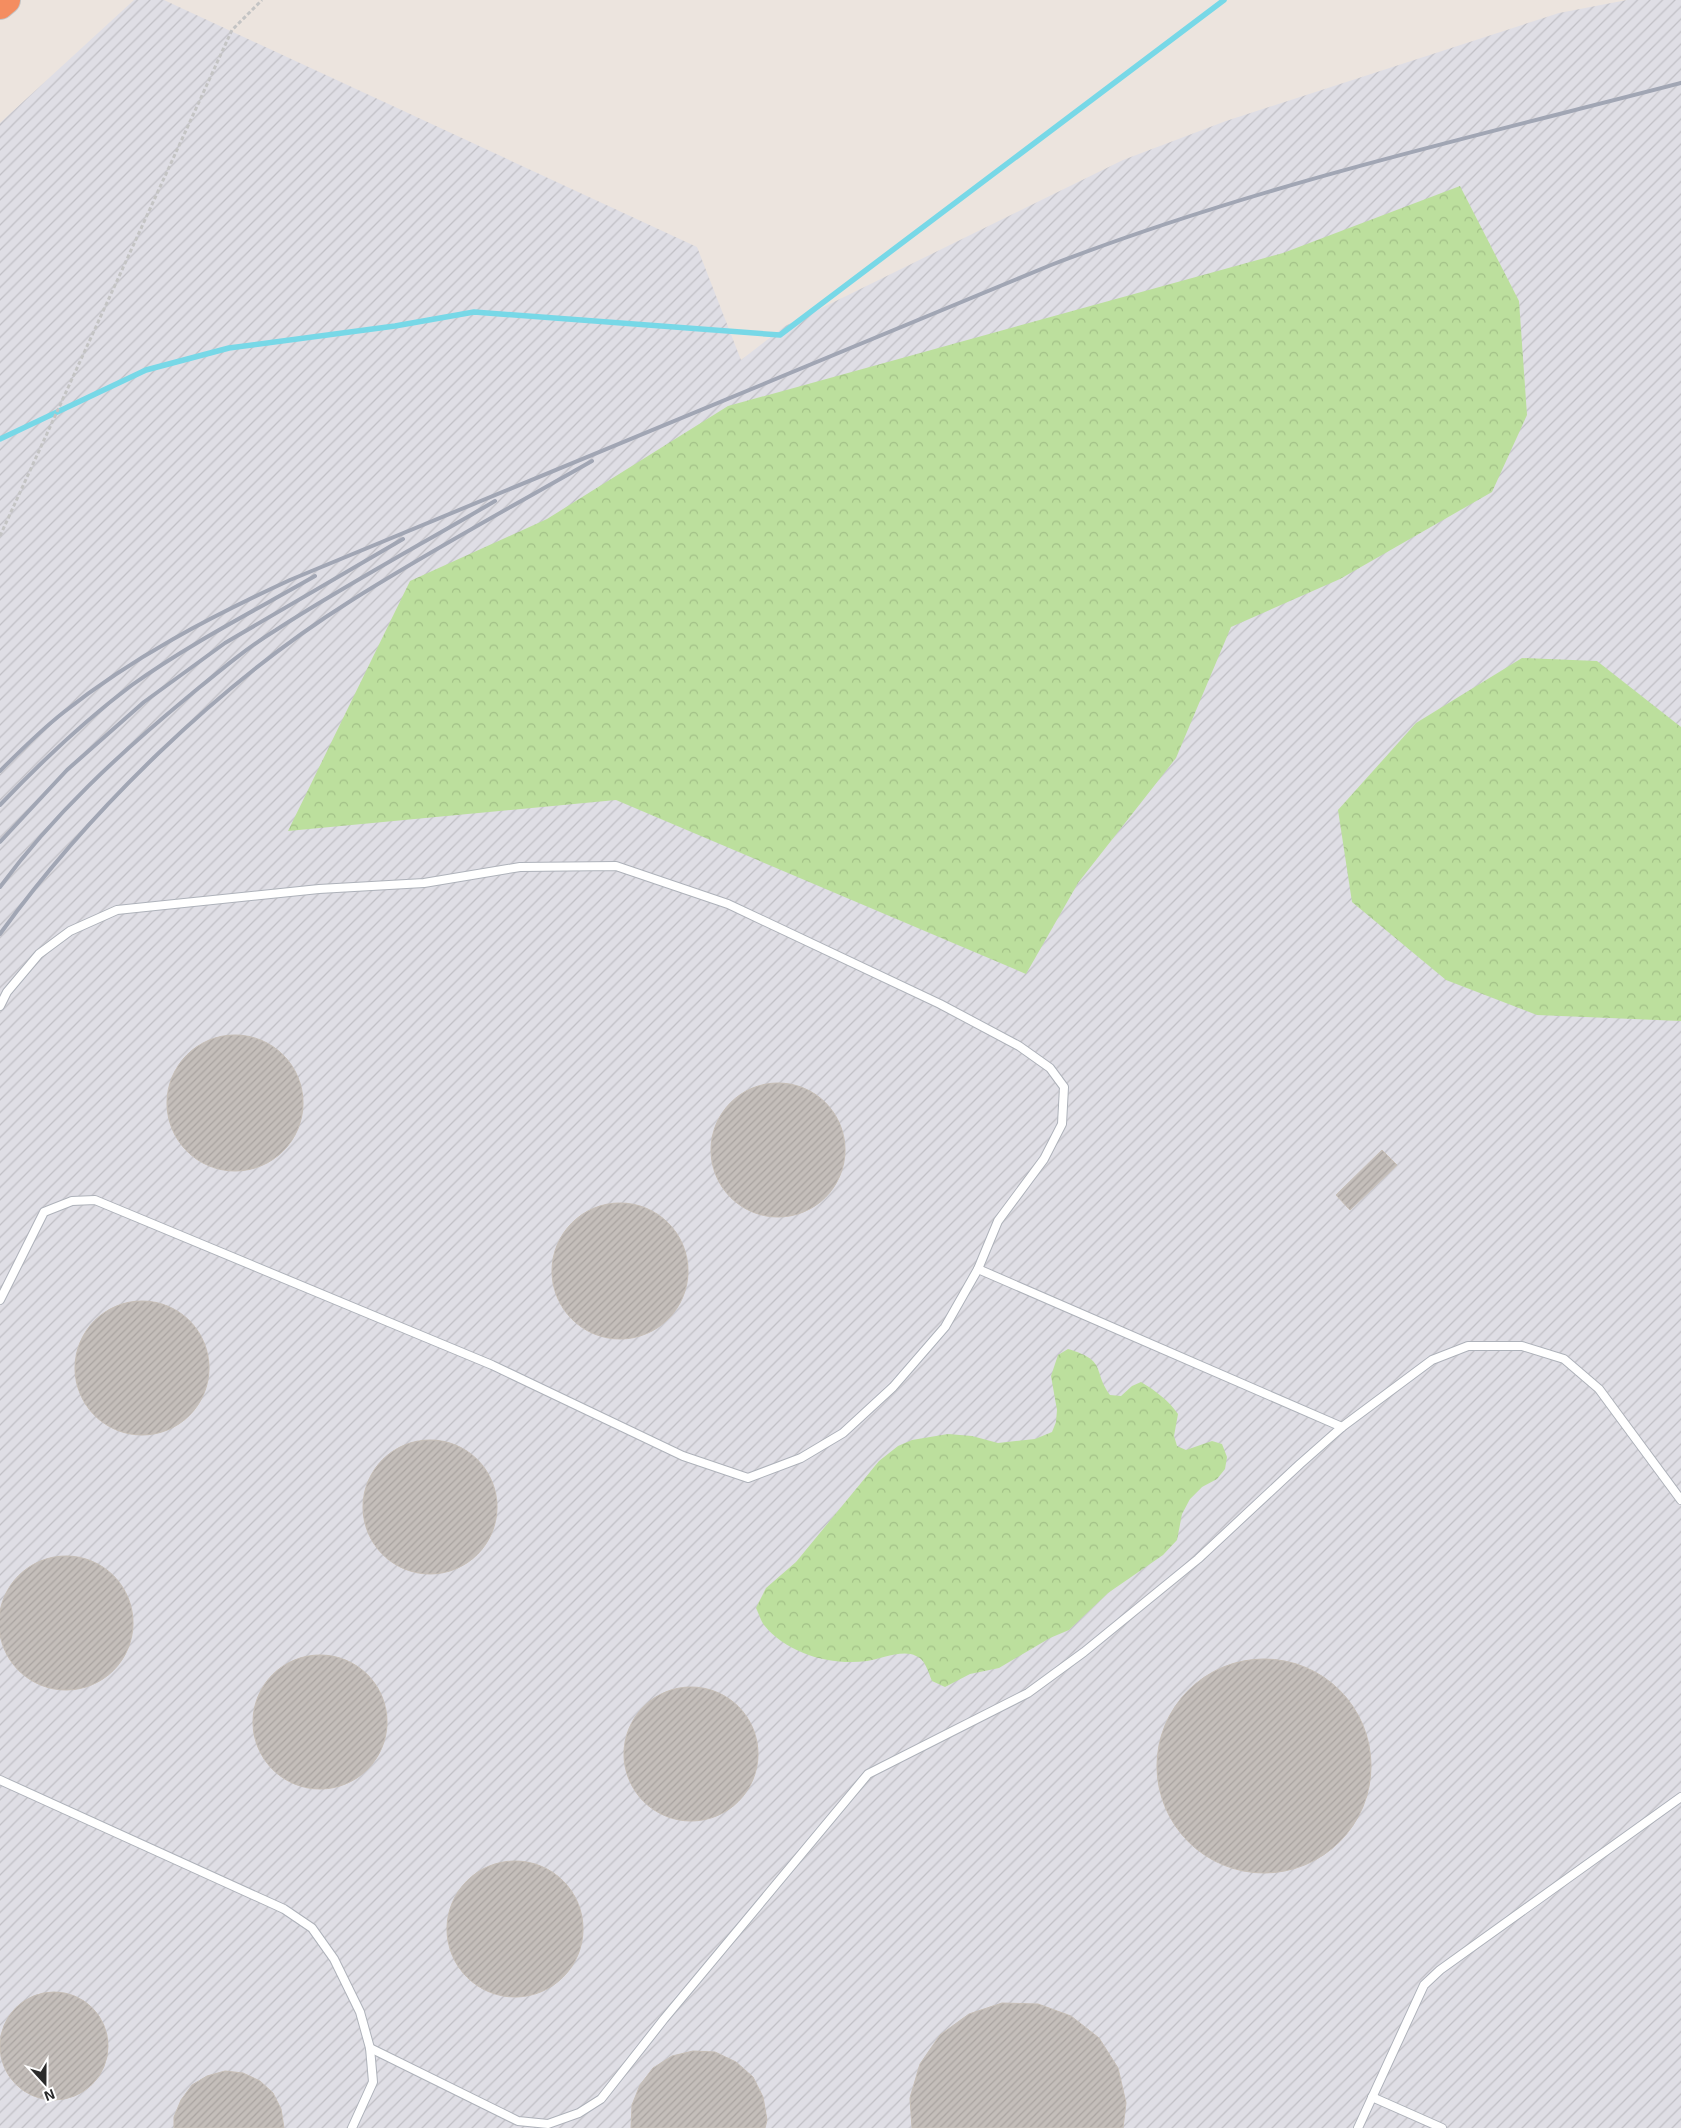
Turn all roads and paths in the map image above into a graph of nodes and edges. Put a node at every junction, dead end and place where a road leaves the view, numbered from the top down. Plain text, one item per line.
1 (6, 0) edge
2 (262, 0) edge
3 (0, 5) edge
4 (0, 536) edge
5 (0, 1006) edge
6 (978, 1269) junction
7 (0, 1300) edge
8 (1342, 1427) junction
9 (1681, 1500) edge
10 (0, 1780) edge
11 (1681, 1797) edge
12 (370, 2048) junction
13 (1372, 2097) junction
14 (352, 2128) edge
15 (1358, 2128) edge
16 (1442, 2128) edge

1 - 3 highway
2 - 4 path
5 - 6 lane
6 - 7 lane
6 - 8 lane
8 - 9 lane
8 - 12 lane
10 - 12 lane
11 - 13 lane
12 - 14 lane
13 - 15 lane
13 - 16 lane

